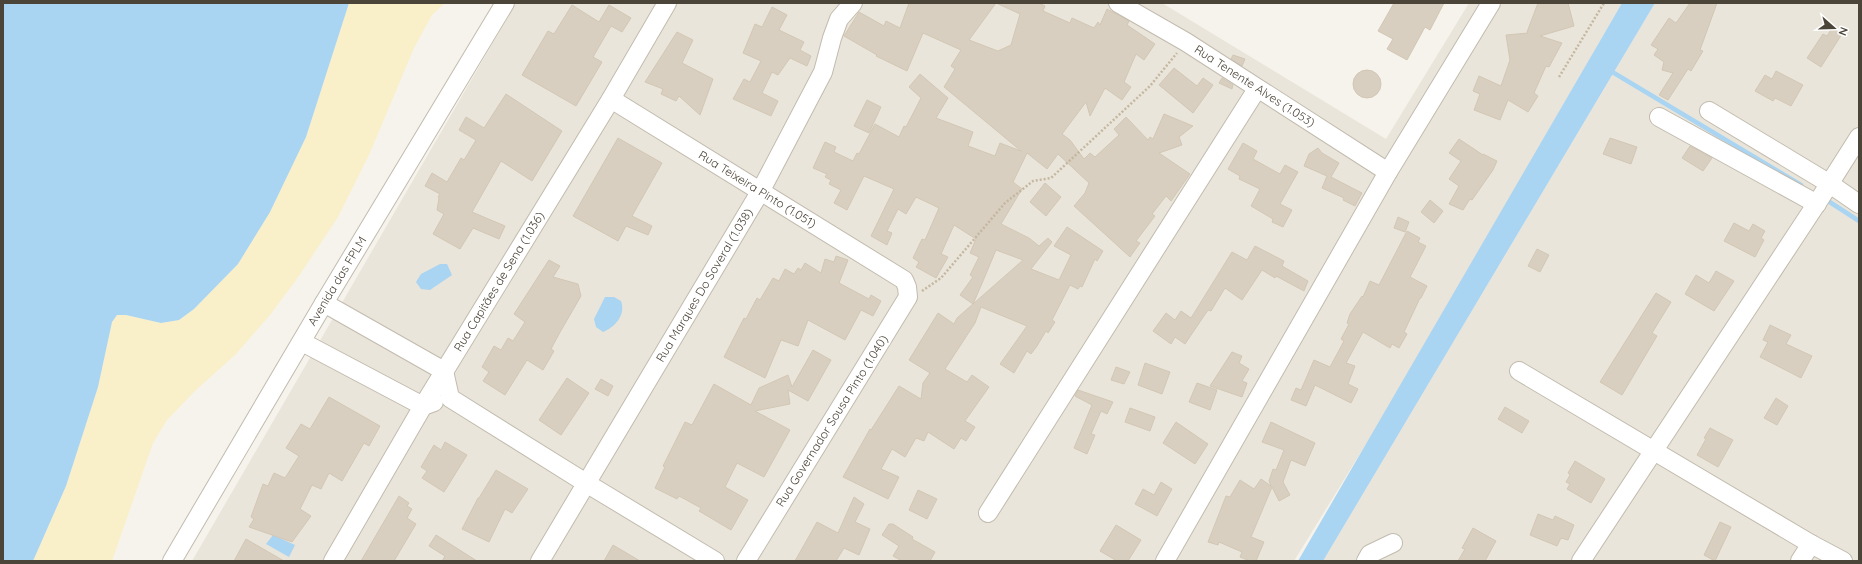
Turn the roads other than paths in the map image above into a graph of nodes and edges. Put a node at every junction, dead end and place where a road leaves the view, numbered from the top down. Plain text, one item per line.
1 (506, 3) edge
2 (667, 3) edge
3 (853, 3) edge
4 (1118, 3) edge
5 (1491, 3) edge
6 (1257, 89) junction
7 (611, 99) junction
8 (1710, 111) dead end
9 (1659, 117) dead end
10 (1859, 137) edge
11 (1388, 172) junction
12 (1830, 184) junction
13 (760, 192) junction
14 (1817, 204) junction
15 (1859, 204) edge
16 (906, 288) joint
17 (324, 303) junction
18 (302, 342) junction
19 (444, 371) junction
20 (1520, 371) dead end
21 (450, 398) junction
22 (423, 406) junction
23 (1654, 450) junction
24 (586, 483) junction
25 (988, 513) dead end
26 (1393, 543) dead end
27 (1811, 544) junction
28 (172, 561) edge
29 (333, 561) edge
30 (540, 561) edge
31 (715, 561) edge
32 (746, 561) edge
33 (1164, 561) edge
34 (1366, 561) edge
35 (1581, 561) edge
36 (1800, 561) edge
37 (1843, 561) edge

1 - 17 street, Avenida das FPLM
2 - 7 street, Rua Capitães de Sena (1.036)
3 - 13 street, Rua Marques Do Soveral (1.038)
4 - 6 street, Rua Tenente Alves (1.053)
5 - 11 street
6 - 11 street, Rua Tenente Alves (1.053)
6 - 25 street
7 - 13 street, Rua Teixeira Pinto (1.051)
7 - 19 street, Rua Capitães de Sena (1.036)
8 - 12 street
9 - 14 street
10 - 12 street
11 - 33 street
12 - 14 street
12 - 15 street
13 - 16 street, Rua Teixeira Pinto (1.051)
13 - 24 street, Rua Marques Do Soveral (1.038)
14 - 23 street
16 - 32 street, Rua Governador Sousa Pinto (1.040)
17 - 18 street, Avenida das FPLM
17 - 19 street
18 - 22 street
18 - 28 street, Avenida das FPLM
19 - 21 street
19 - 22 street, Rua Capitães de Sena (1.036)
20 - 23 street
21 - 22 street
21 - 24 street
22 - 29 street, Rua Capitães de Sena (1.036)
23 - 27 street
23 - 35 street
24 - 30 street, Rua Marques Do Soveral (1.038)
24 - 31 street
26 - 34 street
27 - 36 street
27 - 37 street

